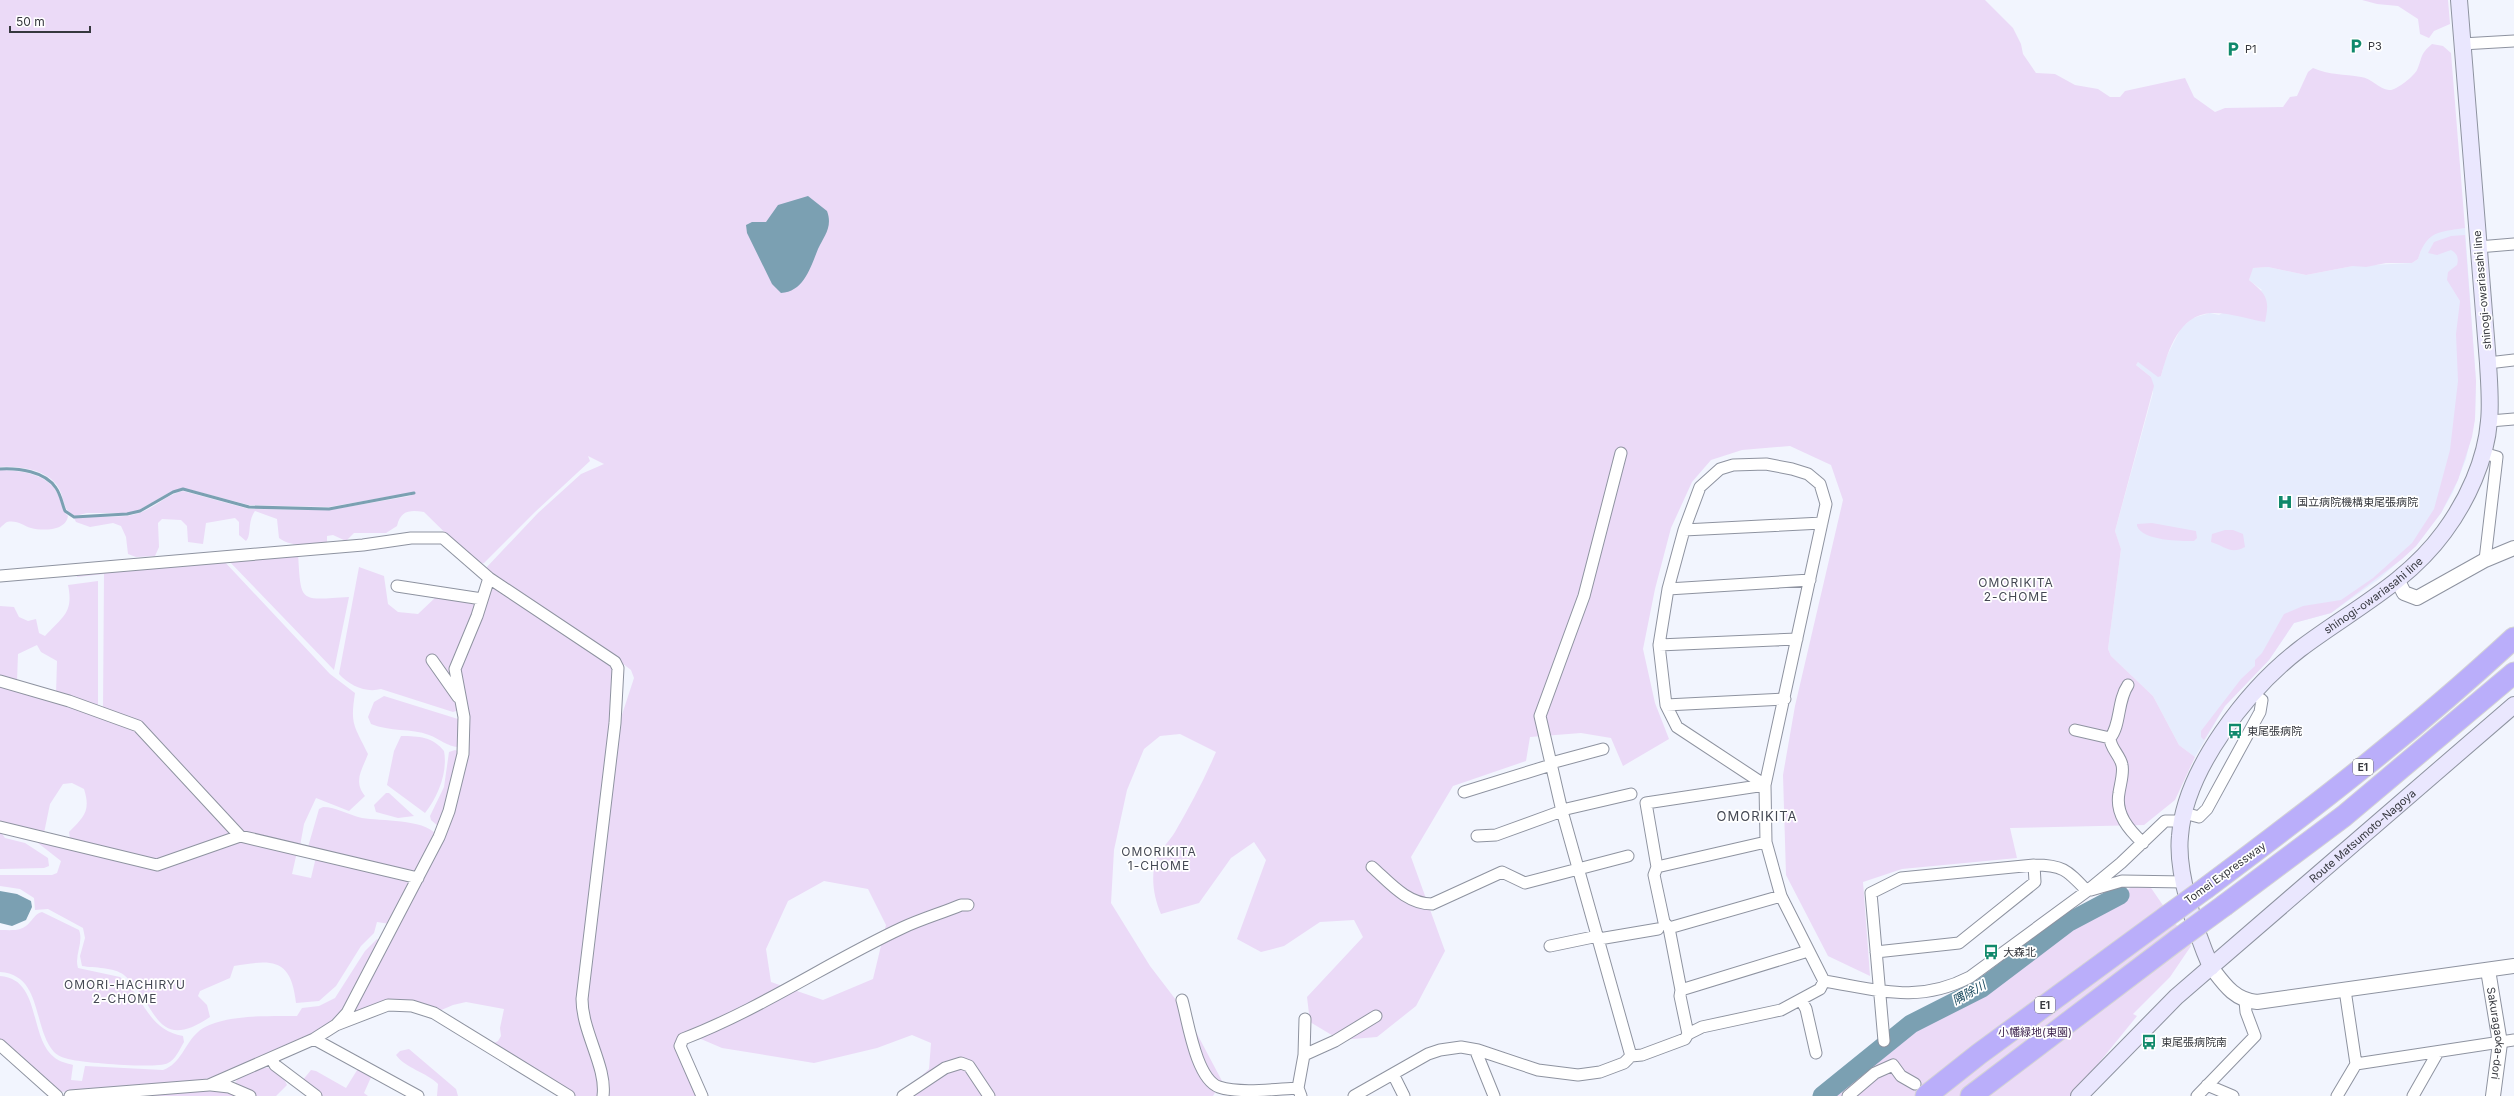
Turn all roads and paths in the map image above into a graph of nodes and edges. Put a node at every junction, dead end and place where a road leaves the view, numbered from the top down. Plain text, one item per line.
1 (2459, 0) edge
2 (2514, 41) edge
3 (2462, 44) junction
4 (2514, 244) edge
5 (2478, 247) junction
6 (2514, 360) edge
7 (2488, 363) junction
8 (2514, 419) edge
9 (2490, 421) junction
10 (1621, 453) dead end
11 (2483, 453) junction
12 (1822, 523) junction
13 (1684, 530) junction
14 (2514, 548) edge
15 (2485, 560) junction
16 (0, 576) edge
17 (489, 578) junction
18 (1810, 580) junction
19 (2398, 581) junction
20 (397, 586) dead end
21 (1668, 589) junction
22 (482, 599) junction
23 (2514, 638) edge
24 (1797, 639) junction
25 (1659, 645) junction
26 (432, 660) dead end
27 (2514, 673) edge
28 (0, 681) edge
29 (2128, 685) dead end
30 (2253, 694) junction
31 (1785, 699) junction
32 (460, 700) junction
33 (1666, 705) junction
34 (2514, 705) edge
35 (2075, 730) dead end
36 (2110, 738) junction
37 (1603, 749) dead end
38 (1551, 764) junction
39 (1765, 785) junction
40 (1464, 792) dead end
41 (1631, 794) dead end
42 (1562, 811) junction
43 (2183, 817) junction
44 (0, 826) edge
45 (240, 836) junction
46 (1477, 836) dead end
47 (1766, 842) junction
48 (2143, 843) junction
49 (1628, 856) dead end
50 (2034, 865) junction
51 (1372, 867) dead end
52 (1579, 867) junction
53 (1658, 867) junction
54 (418, 878) junction
55 (2185, 882) junction
56 (2087, 891) junction
57 (1781, 896) junction
58 (968, 904) dead end
59 (1663, 928) junction
60 (1598, 937) junction
61 (1550, 946) dead end
62 (1808, 951) junction
63 (1876, 952) junction
64 (2514, 966) edge
65 (2211, 967) junction
66 (2488, 970) junction
67 (1824, 981) junction
68 (1681, 990) junction
69 (1879, 990) junction
70 (2345, 990) junction
71 (1182, 1000) dead end
72 (1801, 1000) junction
73 (2245, 1001) junction
74 (1376, 1016) dead end
75 (1305, 1019) dead end
76 (336, 1025) junction
77 (1688, 1034) junction
78 (314, 1040) junction
79 (1884, 1041) dead end
80 (2507, 1042) edge
81 (0, 1045) edge
82 (1478, 1050) junction
83 (2438, 1052) junction
84 (1816, 1053) dead end
85 (1304, 1055) junction
86 (1631, 1056) junction
87 (271, 1058) junction
88 (2356, 1064) junction
89 (1393, 1074) junction
90 (209, 1085) junction
91 (2207, 1085) junction
92 (1920, 1090) edge
93 (1300, 1092) edge
94 (57, 1096) edge
95 (70, 1096) edge
96 (250, 1096) edge
97 (316, 1096) edge
98 (418, 1096) edge
99 (569, 1096) edge
100 (603, 1096) edge
101 (702, 1096) edge
102 (903, 1096) edge
103 (990, 1096) edge
104 (1354, 1096) edge
105 (1404, 1096) edge
106 (1494, 1096) edge
107 (1848, 1096) edge
108 (1971, 1096) edge
109 (2079, 1096) edge
110 (2197, 1096) edge
111 (2233, 1096) edge
112 (2337, 1096) edge
113 (2413, 1096) edge
114 (2493, 1096) edge

1 - 3 main road, shinogi-owariasahi line
2 - 3 street
3 - 5 main road, shinogi-owariasahi line
4 - 5 street
5 - 7 main road, shinogi-owariasahi line
6 - 7 street
7 - 9 main road, shinogi-owariasahi line
8 - 9 street
9 - 11 main road, shinogi-owariasahi line
10 - 38 street
11 - 15 street
11 - 19 main road, shinogi-owariasahi line
12 - 13 street
12 - 13 street
12 - 18 street
13 - 21 street
14 - 15 street
15 - 19 street
16 - 17 street
17 - 22 street
17 - 100 street
18 - 21 street
18 - 24 street
19 - 30 main road, shinogi-owariasahi line
20 - 22 street
21 - 25 street
22 - 32 street
23 - 92 highway, Tomei Expressway / E1, bridge
24 - 25 street
24 - 31 street
25 - 33 street
26 - 32 street
27 - 108 highway, E1, bridge
28 - 45 street
29 - 36 street
30 - 43 main road, shinogi-owariasahi line
30 - 43 street
31 - 33 street
31 - 39 street
32 - 54 street
33 - 39 street
34 - 65 main road, Route Matsumoto-Nagoya
35 - 36 street
36 - 48 street
37 - 38 street
38 - 40 street
38 - 42 street
39 - 47 street
39 - 53 street
41 - 42 street
42 - 46 street
42 - 52 street
43 - 48 street
43 - 55 main road, shinogi-owariasahi line
44 - 45 street
45 - 54 street
47 - 53 street
47 - 57 street
48 - 56 street
49 - 52 street
50 - 56 street
50 - 63 street
50 - 63 street
51 - 52 street
52 - 60 street
53 - 59 street
54 - 76 street
55 - 56 street
55 - 65 main road, shinogi-owariasahi line
56 - 69 street
57 - 59 street
57 - 62 street
58 - 101 street
59 - 60 street
59 - 68 street
60 - 61 street
60 - 86 street
62 - 67 street
62 - 68 street
63 - 69 street
64 - 66 street
65 - 73 street
65 - 109 main road
66 - 70 street
66 - 80 street, Sakuragaoka-dori
67 - 69 street
67 - 72 street
68 - 77 street
69 - 79 street
70 - 73 street
70 - 88 street
71 - 93 street
72 - 77 street
72 - 84 street
73 - 91 street
74 - 85 street
75 - 85 street
76 - 78 street
76 - 99 street
77 - 86 street
78 - 87 street
78 - 98 street
80 - 83 street
80 - 114 street, Sakuragaoka-dori
81 - 94 street
82 - 86 street
82 - 89 street
82 - 106 street
83 - 88 street
83 - 113 street
85 - 93 street
87 - 90 street
87 - 97 street
88 - 112 street
89 - 104 street
89 - 105 street
90 - 95 street
90 - 96 street
91 - 110 street
91 - 111 street
92 - 107 street
102 - 103 street

